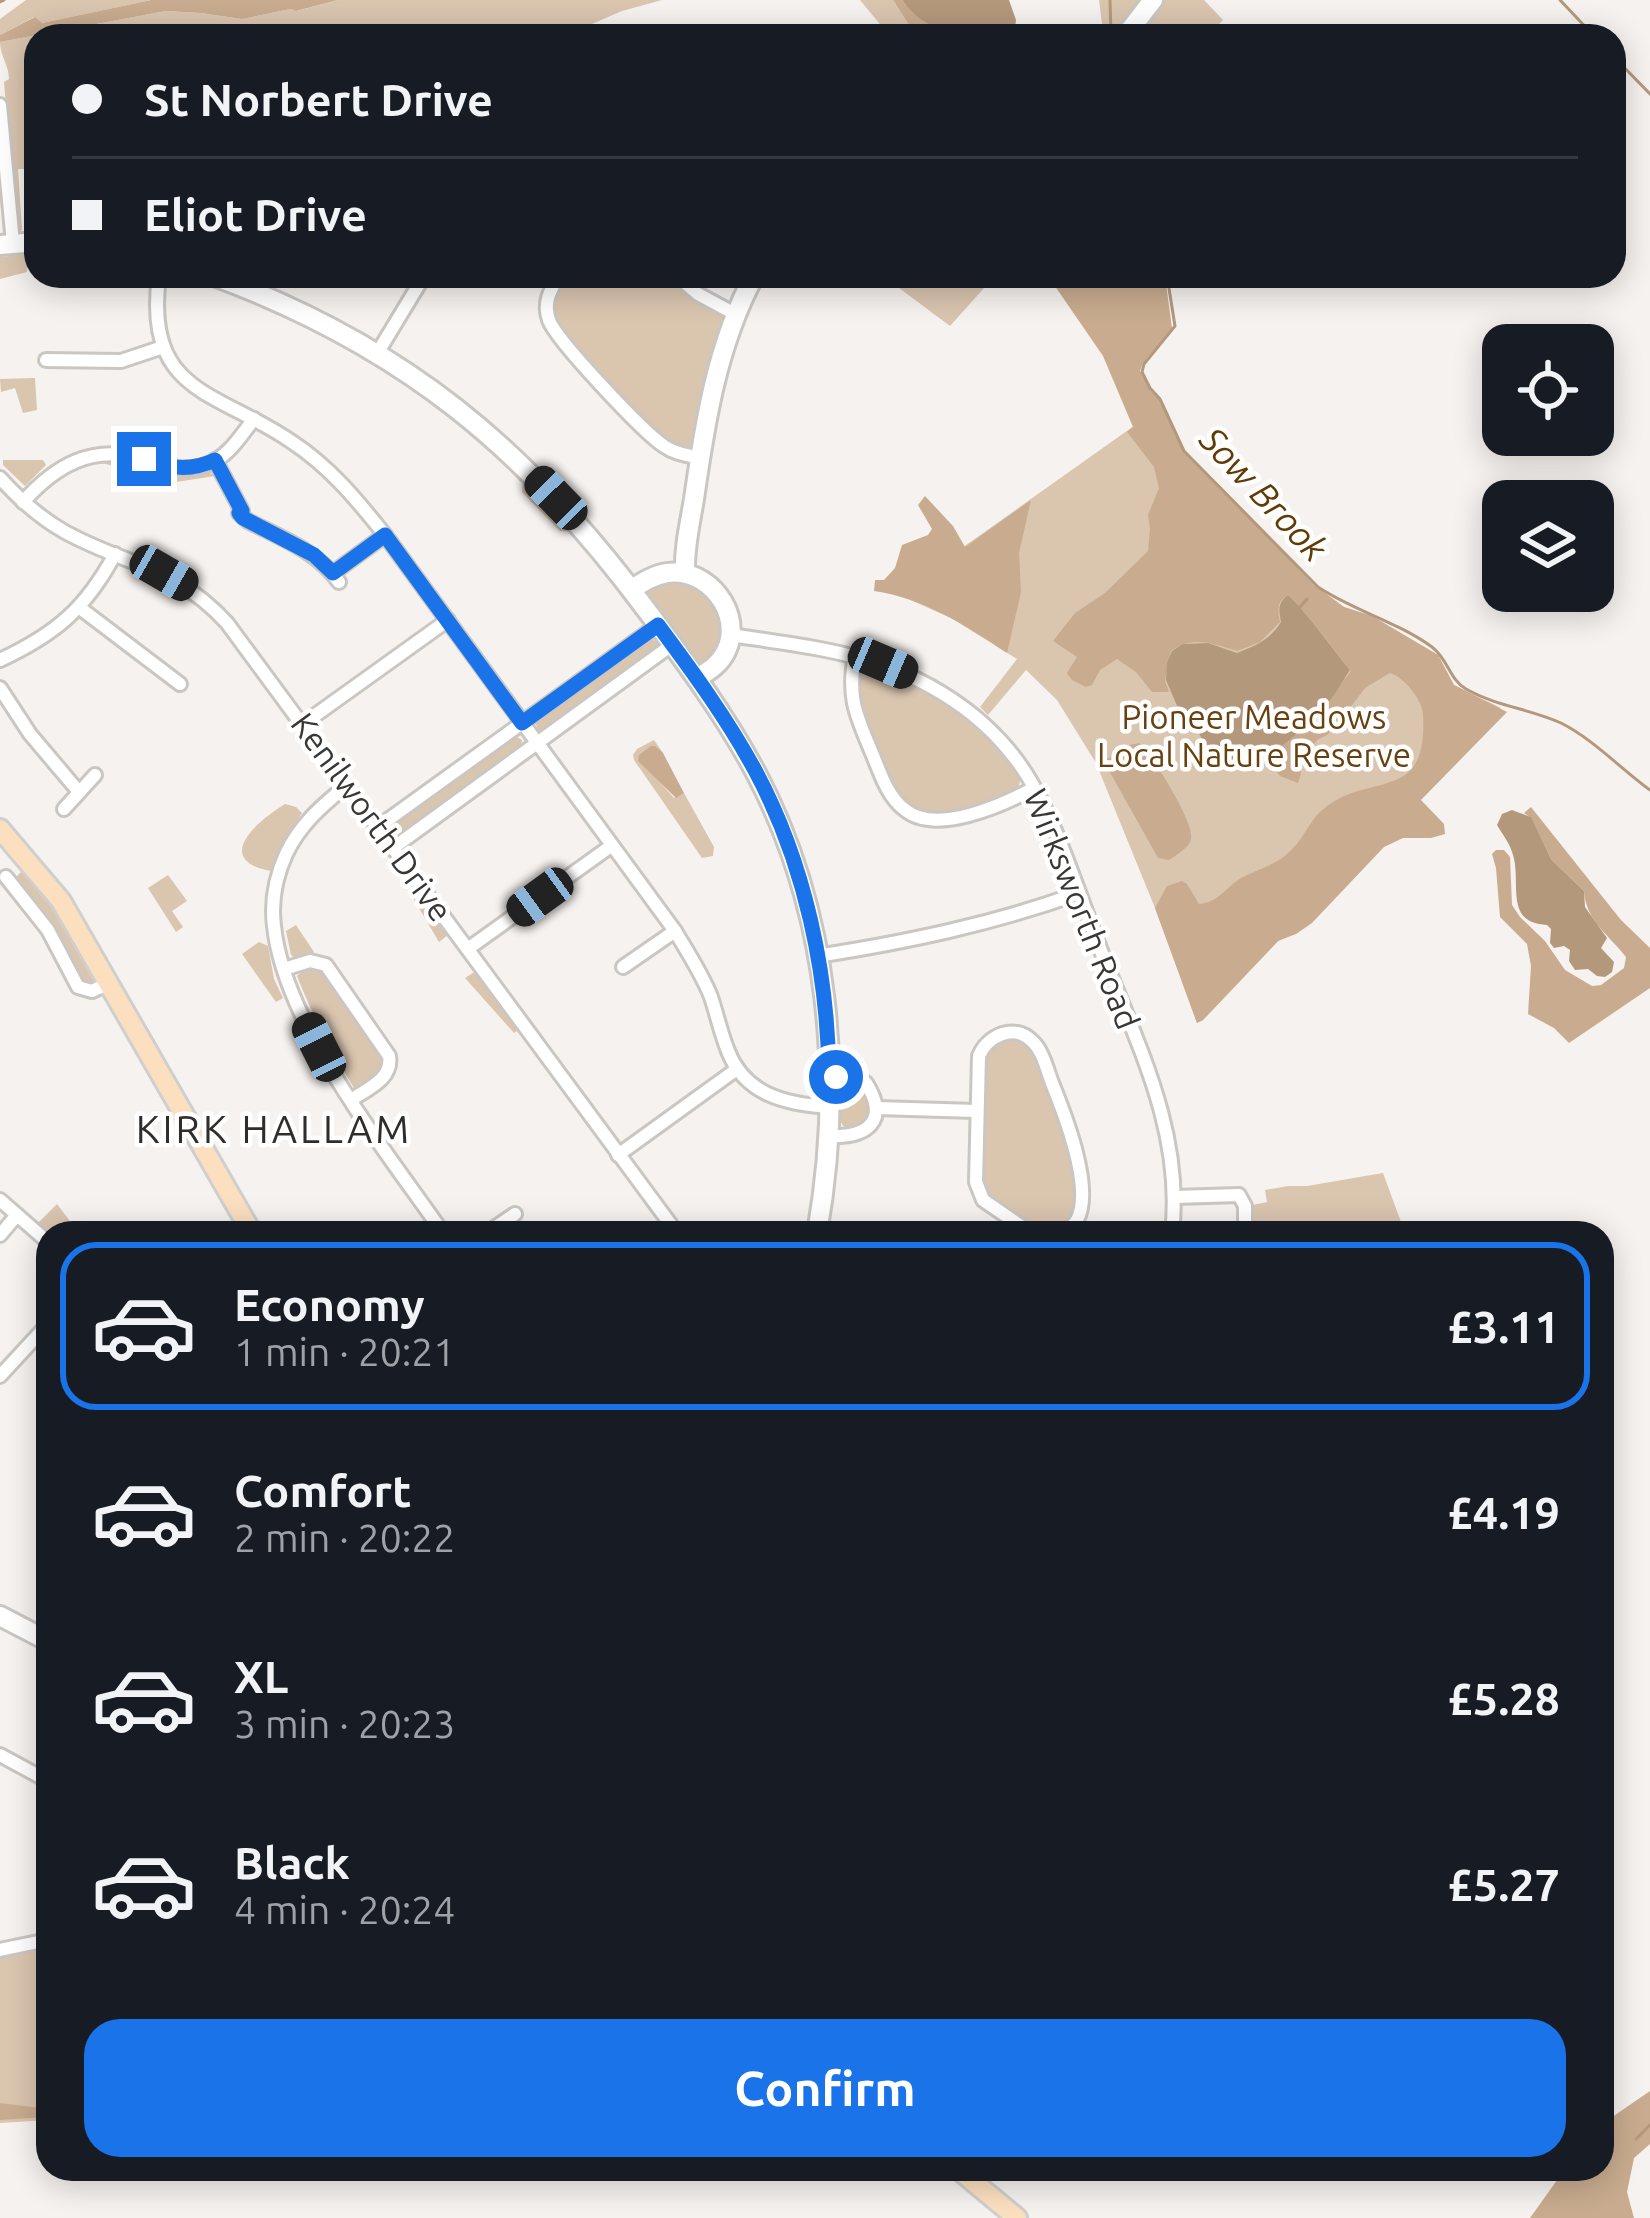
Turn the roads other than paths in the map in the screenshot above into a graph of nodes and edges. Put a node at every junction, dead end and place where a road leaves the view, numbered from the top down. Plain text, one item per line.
1 (1154, 0) edge
2 (1135, 24) edge
3 (0, 105) edge
4 (7, 244) edge
5 (158, 288) edge
6 (247, 288) edge
7 (417, 288) edge
8 (552, 288) edge
9 (691, 288) edge
10 (748, 288) edge
11 (735, 314) junction
12 (164, 347) junction
13 (378, 352) junction
14 (46, 360) dead end
15 (254, 419) junction
16 (700, 458) junction
17 (215, 460) junction
18 (0, 478) edge
19 (23, 502) junction
20 (385, 535) junction
21 (115, 554) junction
22 (685, 572) junction
23 (632, 590) junction
24 (80, 608) junction
25 (448, 620) junction
26 (658, 625) junction
27 (730, 635) junction
28 (673, 644) junction
29 (855, 656) junction
30 (0, 660) edge
31 (697, 678) junction
32 (180, 684) dead end
33 (0, 688) edge
34 (522, 723) junction
35 (303, 724) junction
36 (537, 743) junction
37 (95, 775) dead end
38 (347, 785) junction
39 (1034, 788) junction
40 (79, 792) junction
41 (64, 809) dead end
42 (378, 827) junction
43 (0, 829) edge
44 (611, 846) junction
45 (393, 848) junction
46 (28, 859) junction
47 (3, 879) edge
48 (1079, 893) junction
49 (675, 931) junction
50 (469, 948) junction
51 (817, 956) junction
52 (623, 967) dead end
53 (284, 969) junction
54 (110, 983) junction
55 (737, 1069) junction
56 (829, 1077) junction
57 (351, 1100) junction
58 (828, 1107) junction
59 (877, 1108) junction
60 (976, 1111) junction
61 (828, 1136) junction
62 (618, 1155) junction
63 (1175, 1197) junction
64 (0, 1200) edge
65 (515, 1214) dead end
66 (17, 1215) junction
67 (245, 1221) edge
68 (435, 1221) edge
69 (505, 1221) edge
70 (667, 1221) edge
71 (820, 1221) edge
72 (1012, 1221) edge
73 (1076, 1221) edge
74 (1173, 1221) edge
75 (1245, 1221) edge
76 (36, 1232) edge
77 (0, 1234) edge
78 (36, 1337) edge
79 (0, 1376) edge
80 (0, 1616) edge
81 (36, 1635) edge
82 (0, 1755) edge
83 (36, 1774) edge
84 (36, 1942) edge
85 (0, 1950) edge
86 (972, 2181) edge
87 (1017, 2218) edge

1 - 2 street
3 - 4 street
5 - 12 street
6 - 13 street
7 - 13 street
8 - 16 street
9 - 11 street
10 - 11 street
11 - 16 street
12 - 14 street
12 - 15 street
13 - 23 street
15 - 17 street
15 - 20 street
16 - 22 street
17 - 19 street
17 - 20 street
18 - 19 street, Kenilworth Drive
19 - 21 street, Kenilworth Drive
20 - 25 street
21 - 24 street
21 - 35 street, Kenilworth Drive
22 - 23 street
22 - 27 street
23 - 26 street
24 - 30 street
24 - 32 street
25 - 34 street
25 - 35 street
26 - 28 street
26 - 34 street
27 - 29 street, Wirksworth Road
27 - 31 street
28 - 31 street
28 - 36 street
29 - 39 street, Wirksworth Road
29 - 39 street
31 - 51 street
33 - 40 street
34 - 36 street
34 - 42 street
35 - 38 street, Kenilworth Drive
36 - 44 street
36 - 45 street
37 - 40 street
38 - 42 street, Kenilworth Drive
38 - 53 street
39 - 48 street, Wirksworth Road
40 - 41 street
42 - 45 street, Kenilworth Drive
43 - 46 main road
44 - 49 street
44 - 50 street
45 - 50 street, Kenilworth Drive
46 - 47 street
46 - 54 main road
47 - 54 street
48 - 51 street
48 - 63 street, Wirksworth Road
49 - 52 street
49 - 55 street
50 - 62 street, Kenilworth Drive
51 - 56 street
53 - 57 street
53 - 57 street
54 - 67 main road
55 - 58 street
55 - 62 street
56 - 58 street
56 - 59 street
57 - 68 street
58 - 61 street
59 - 60 street
59 - 61 street
60 - 72 street
60 - 73 street
61 - 71 street
62 - 70 street, Kenilworth Drive
63 - 74 street, Wirksworth Road
63 - 75 street
64 - 66 street
65 - 69 street
66 - 76 street
66 - 77 street
78 - 79 street
80 - 81 street
82 - 83 street
84 - 85 street
86 - 87 main road

